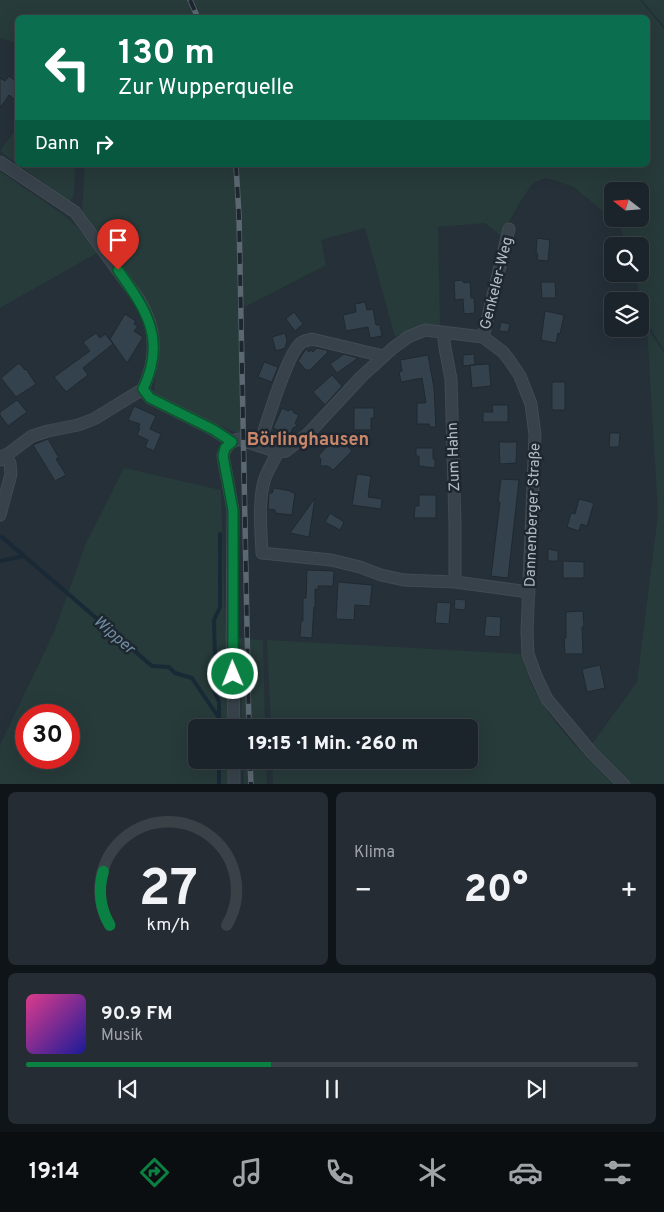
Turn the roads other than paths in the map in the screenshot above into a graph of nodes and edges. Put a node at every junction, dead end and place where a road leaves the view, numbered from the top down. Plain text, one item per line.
1 (0, 162) edge
2 (509, 229) dead end
3 (443, 332) junction
4 (483, 337) junction
5 (383, 356) junction
6 (143, 389) junction
7 (232, 442) junction
8 (259, 446) junction
9 (278, 452) junction
10 (3, 458) edge
11 (0, 514) edge
12 (455, 582) junction
13 (530, 592) junction
14 (234, 719) edge
15 (234, 769) edge
16 (234, 784) edge
17 (624, 784) edge

1 - 6 street
2 - 4 street, Genkeler-Weg
3 - 4 street, Dannenberger Straße
3 - 5 street, Dannenberger Straße
3 - 12 street, Zum Hahn
4 - 13 street, Dannenberger Straße
5 - 8 street
5 - 9 street, Dannenberger Straße
6 - 7 street
6 - 10 street
7 - 8 street
7 - 14 street
8 - 9 street
9 - 12 street
10 - 11 street
12 - 13 street
13 - 17 street, Dannenberger Straße
15 - 16 street

